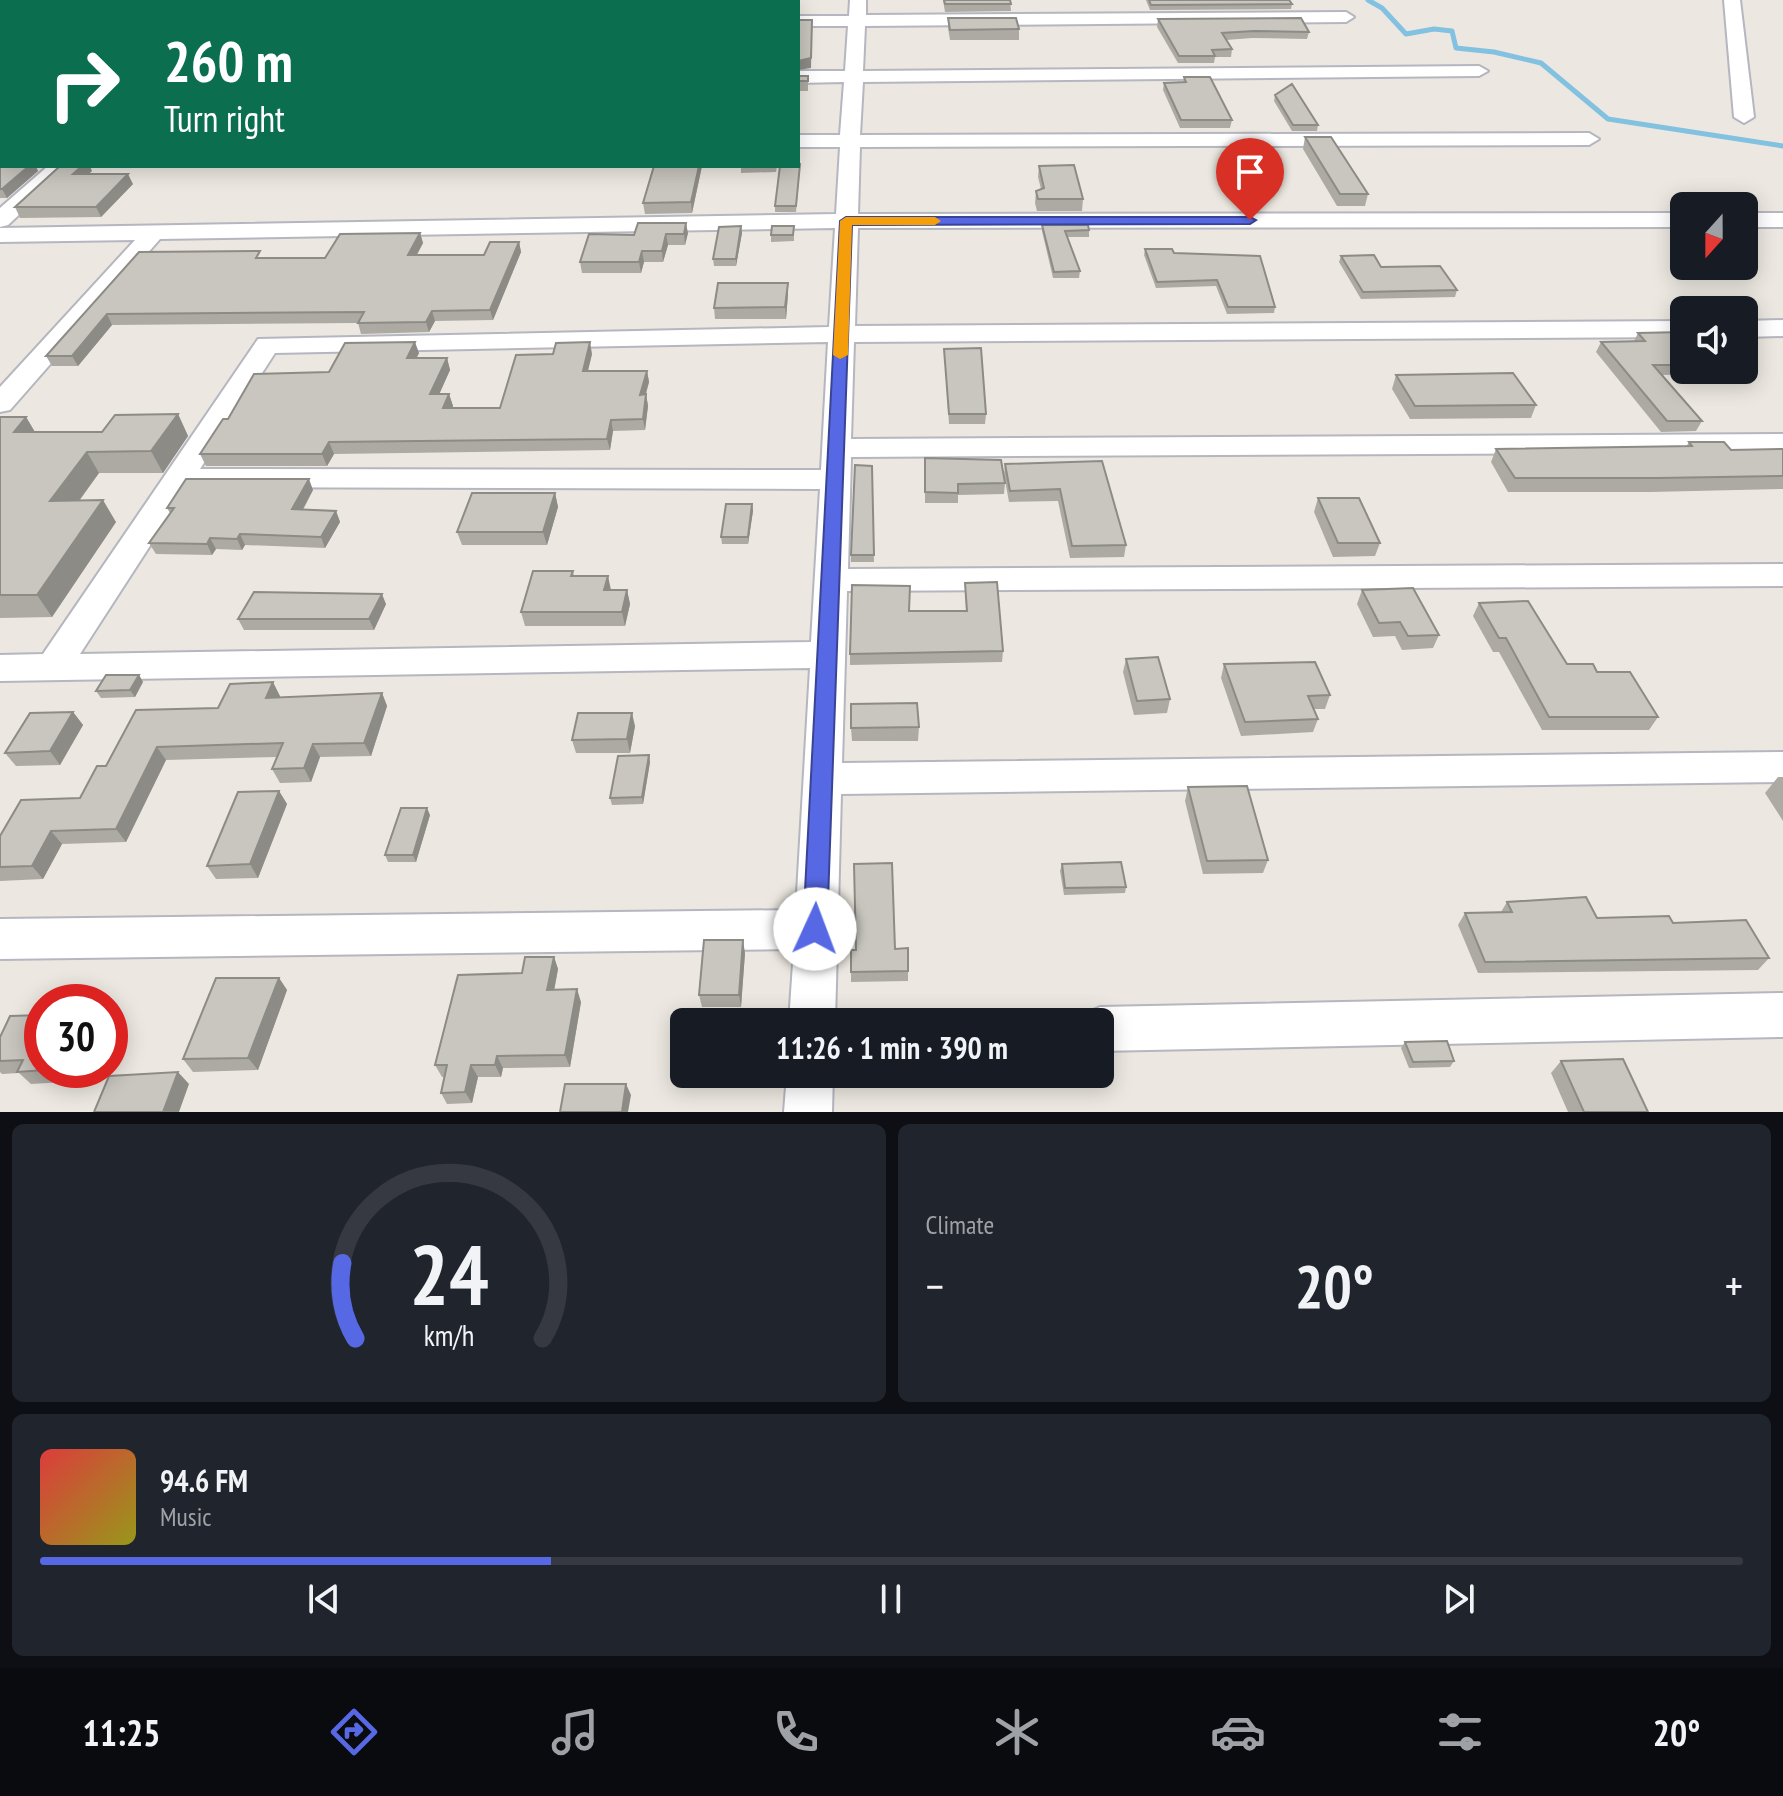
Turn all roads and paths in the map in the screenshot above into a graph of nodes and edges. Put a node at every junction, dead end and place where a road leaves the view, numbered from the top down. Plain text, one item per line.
1 (1732, 0) edge
2 (858, 10) edge
3 (1346, 17) dead end
4 (800, 21) edge
5 (1479, 71) dead end
6 (800, 77) edge
7 (855, 77) junction
8 (1744, 117) dead end
9 (1589, 139) dead end
10 (800, 141) edge
11 (850, 141) junction
12 (58, 168) edge
13 (0, 220) edge
14 (1670, 220) edge
15 (1758, 220) edge
16 (1783, 220) edge
17 (846, 221) junction
18 (154, 232) junction
19 (0, 235) edge
20 (1783, 328) edge
21 (1670, 329) edge
22 (1758, 329) edge
23 (841, 334) junction
24 (0, 404) edge
25 (1783, 443) edge
26 (836, 448) junction
27 (178, 478) junction
28 (835, 480) junction
29 (1783, 575) edge
30 (830, 580) junction
31 (827, 655) junction
32 (53, 667) junction
33 (0, 668) edge
34 (1783, 767) edge
35 (822, 779) junction
36 (815, 929) junction
37 (0, 939) edge
38 (812, 1008) edge
39 (1783, 1015) edge
40 (1114, 1029) edge
41 (809, 1088) edge
42 (808, 1112) edge

1 - 8 street
2 - 3 street
2 - 4 street
2 - 7 street
5 - 7 street
6 - 7 street
7 - 11 street
9 - 11 street
10 - 11 street
11 - 17 street
12 - 13 street
14 - 17 street
15 - 16 street
17 - 18 street
17 - 23 street
18 - 19 street
18 - 24 street
20 - 22 street
21 - 23 street
23 - 26 street
23 - 27 street
25 - 26 street
26 - 28 street
27 - 28 street
27 - 32 street
28 - 30 street
29 - 30 street
30 - 31 street
31 - 32 street
31 - 35 street
32 - 33 street
34 - 35 street
35 - 36 street
36 - 37 street
36 - 38 street
39 - 40 street
41 - 42 street

